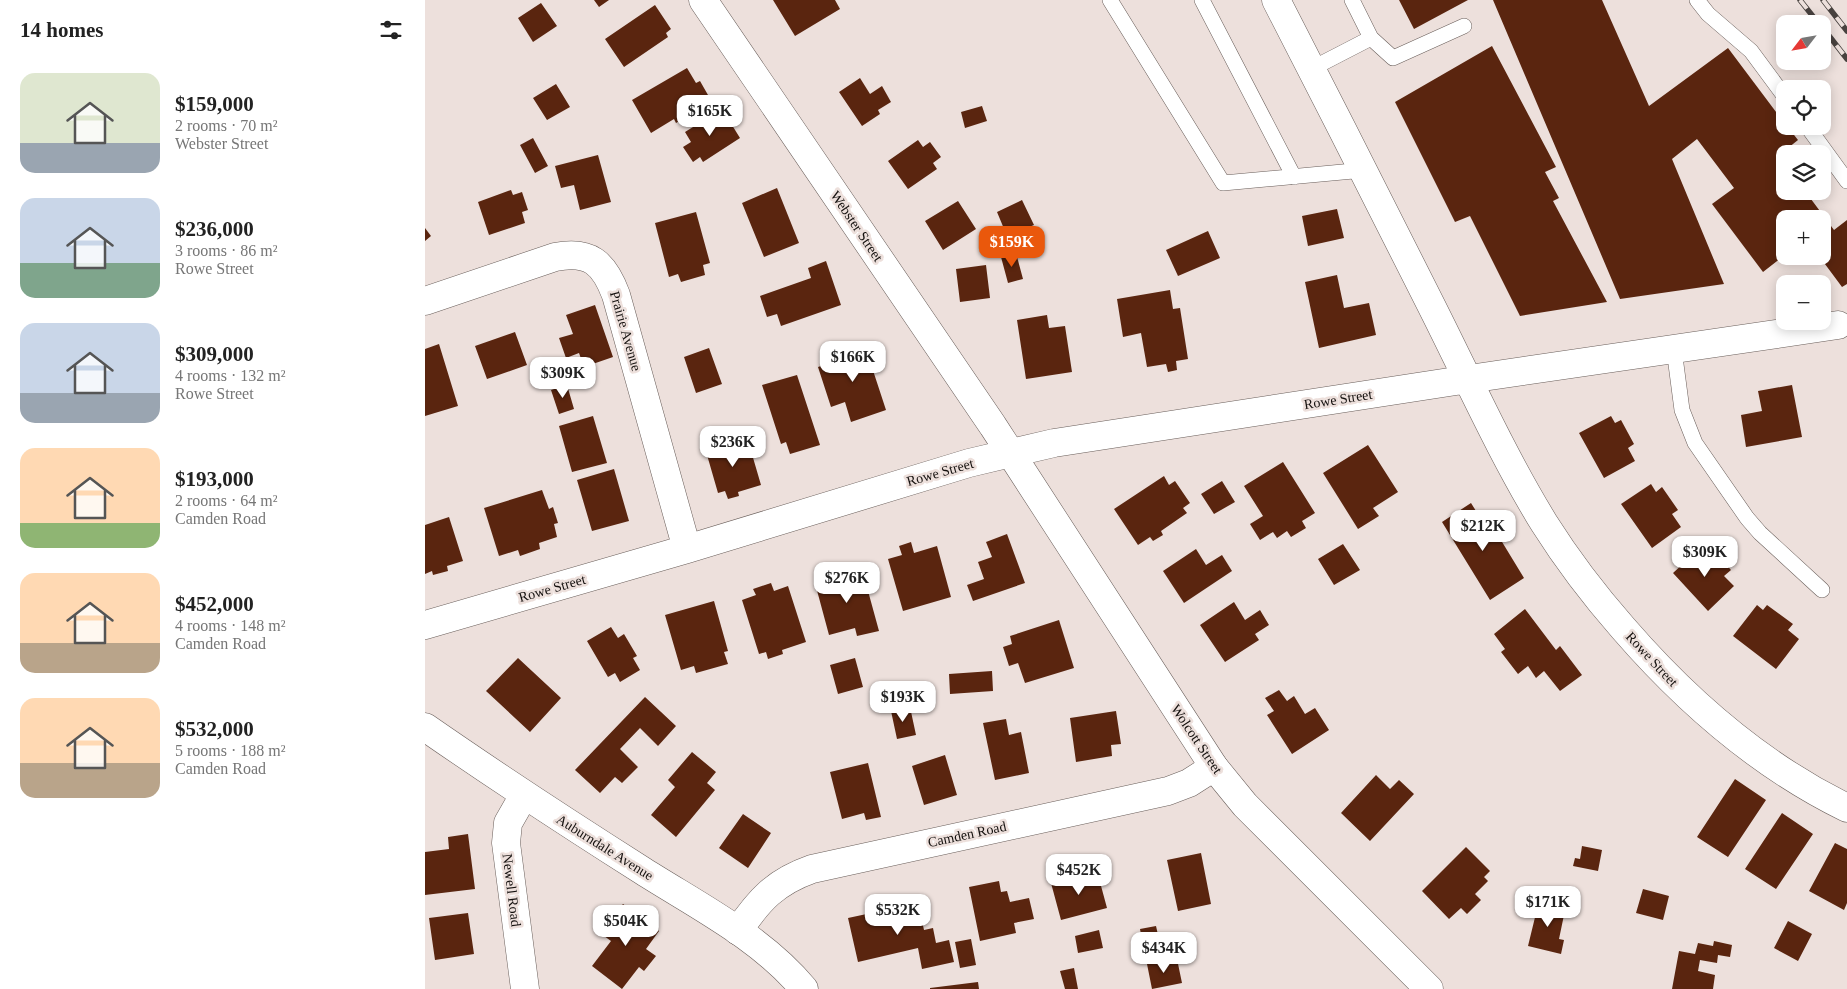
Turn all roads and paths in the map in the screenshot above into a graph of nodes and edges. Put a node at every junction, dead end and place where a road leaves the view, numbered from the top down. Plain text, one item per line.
1 (703, 0) edge
2 (1110, 0) edge
3 (1202, 0) edge
4 (1276, 0) edge
5 (1352, 0) edge
6 (1697, 0) edge
7 (1464, 26) dead end
8 (1371, 38) junction
9 (1311, 69) junction
10 (1776, 85) edge
11 (1814, 135) edge
12 (1364, 170) junction
13 (1294, 177) junction
14 (1847, 181) edge
15 (425, 301) edge
16 (1843, 320) edge
17 (1674, 349) junction
18 (1469, 379) junction
19 (1011, 453) junction
20 (687, 549) junction
21 (1822, 590) dead end
22 (425, 625) edge
23 (426, 731) edge
24 (1214, 767) junction
25 (523, 795) junction
26 (1847, 808) edge
27 (738, 931) junction
28 (525, 989) edge
29 (804, 989) edge
30 (1429, 989) edge

1 - 19 street, Webster Street
2 - 13 lane
3 - 13 lane
4 - 9 street, Rowe Street
5 - 8 lane
6 - 10 lane
7 - 8 lane
8 - 9 lane
9 - 12 street, Rowe Street
11 - 14 lane
12 - 13 lane
12 - 18 street, Rowe Street
15 - 20 street, Prairie Avenue
16 - 17 street, Rowe Street
17 - 18 street, Rowe Street
17 - 21 lane
18 - 19 street, Rowe Street
18 - 26 street, Rowe Street
19 - 20 street, Rowe Street
19 - 24 street, Wolcott Street
20 - 22 street, Rowe Street
23 - 25 street, Auburndale Avenue
24 - 27 street, Camden Road
24 - 30 street, Wolcott Street
25 - 27 street, Auburndale Avenue
25 - 28 street, Newell Road
27 - 29 street, Auburndale Avenue

